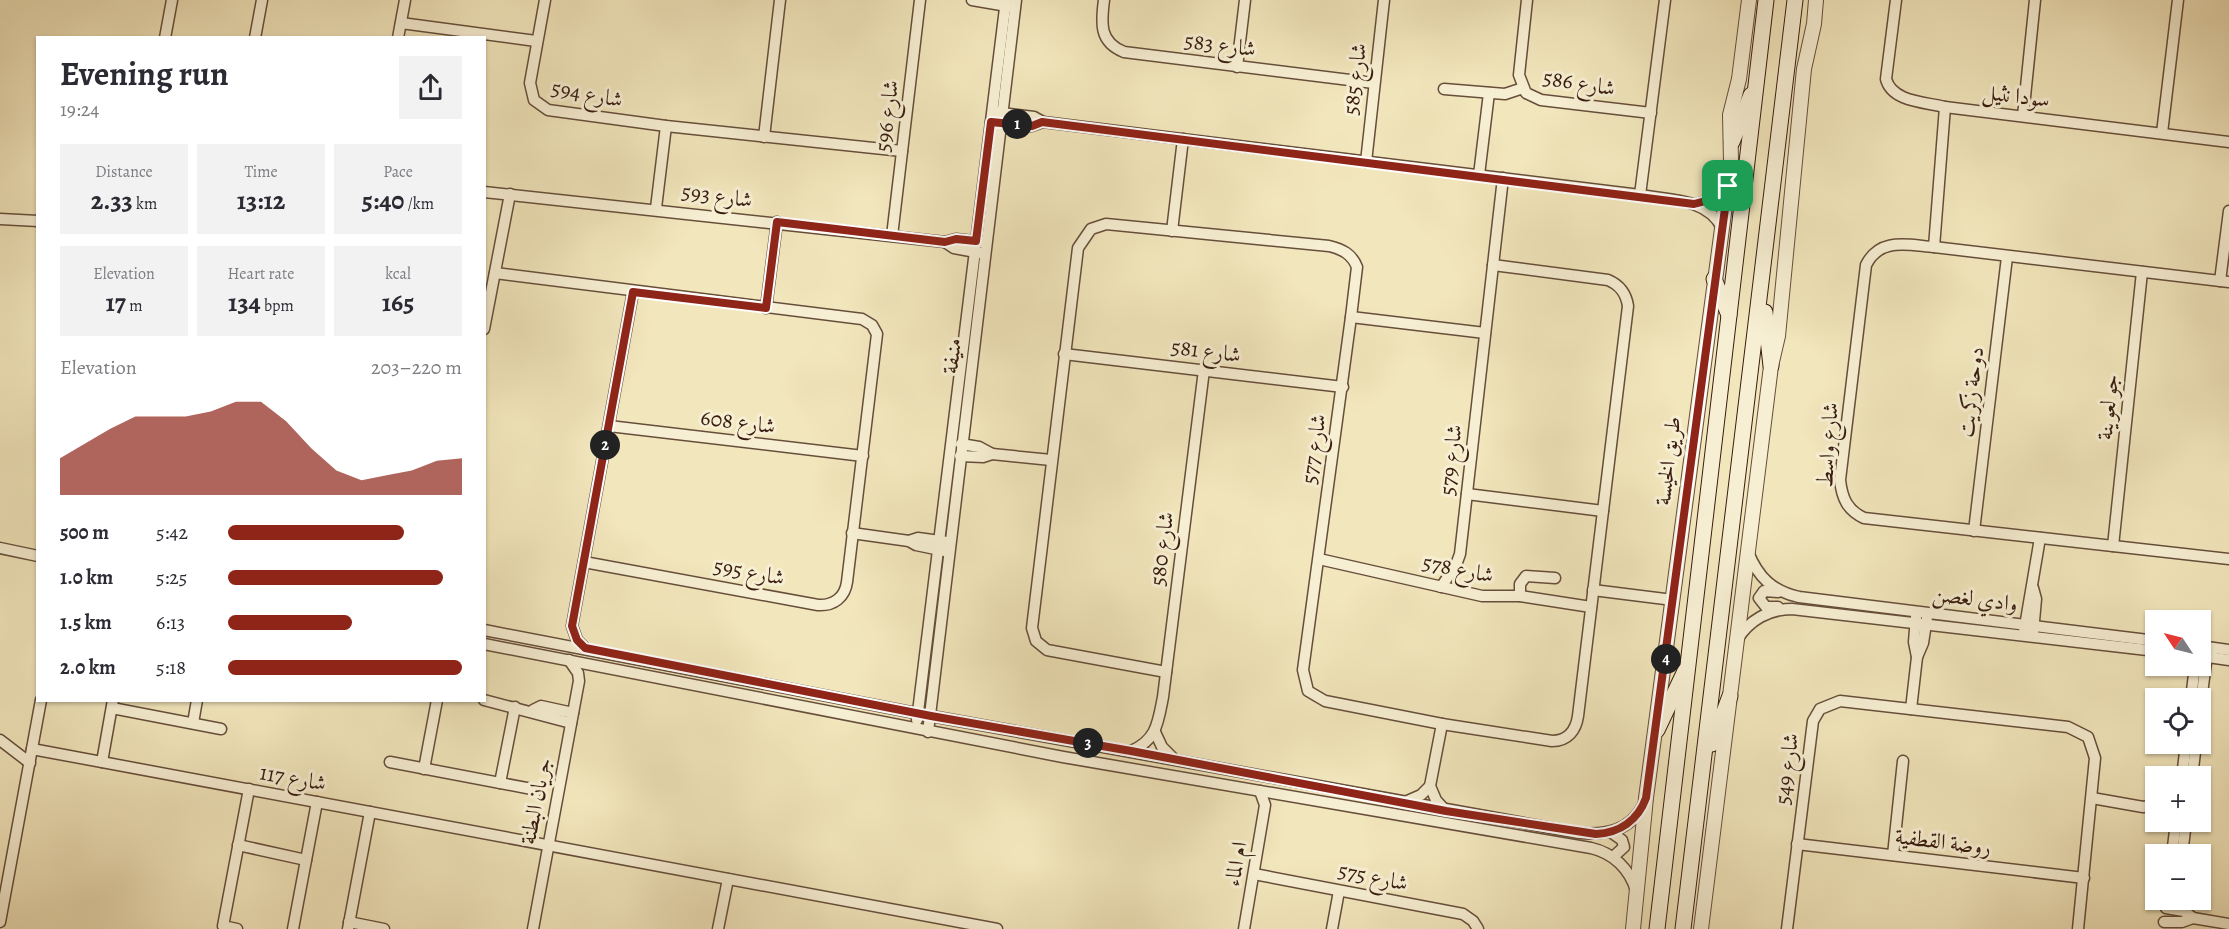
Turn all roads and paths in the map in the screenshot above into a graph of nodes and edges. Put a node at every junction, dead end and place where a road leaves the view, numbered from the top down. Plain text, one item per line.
1 (172, 0) edge
2 (262, 0) edge
3 (405, 0) edge
4 (545, 0) edge
5 (777, 0) edge
6 (920, 0) edge
7 (972, 0) edge
8 (1104, 0) edge
9 (1245, 0) edge
10 (1384, 0) edge
11 (1527, 0) edge
12 (1665, 0) edge
13 (1749, 0) edge
14 (1766, 0) edge
15 (1795, 0) edge
16 (1816, 0) edge
17 (1896, 0) edge
18 (2035, 0) edge
19 (2178, 0) edge
20 (1011, 3) edge
21 (400, 23) junction
22 (165, 36) edge
23 (255, 36) edge
24 (398, 36) edge
25 (536, 41) junction
26 (1237, 67) junction
27 (1758, 76) junction
28 (1374, 83) junction
29 (1523, 88) junction
30 (1444, 89) dead end
31 (1489, 93) junction
32 (1945, 106) junction
33 (1651, 113) junction
34 (2023, 116) junction
35 (996, 117) junction
36 (666, 126) junction
37 (2162, 134) junction
38 (764, 137) junction
39 (1183, 140) junction
40 (1732, 142) junction
41 (2229, 142) edge
42 (902, 151) junction
43 (1365, 162) junction
44 (1479, 176) junction
45 (1503, 178) junction
46 (1728, 186) junction
47 (486, 192) edge
48 (510, 194) junction
49 (1640, 195) junction
50 (1694, 204) junction
51 (656, 208) junction
52 (2229, 211) edge
53 (0, 219) edge
54 (36, 221) edge
55 (777, 222) junction
56 (1722, 228) junction
57 (1172, 231) junction
58 (892, 236) junction
59 (980, 247) junction
60 (1934, 247) junction
61 (2007, 257) junction
62 (1493, 265) junction
63 (2142, 272) junction
64 (495, 273) junction
65 (1714, 279) junction
66 (2225, 281) edge
67 (1761, 289) junction
68 (633, 292) junction
69 (766, 308) junction
70 (1352, 317) junction
71 (1730, 317) junction
72 (486, 319) edge
73 (1485, 333) junction
74 (1064, 354) junction
75 (1771, 366) junction
76 (1204, 370) junction
77 (1342, 387) junction
78 (609, 426) junction
79 (960, 450) junction
80 (863, 456) junction
81 (1052, 460) junction
82 (1467, 494) junction
83 (1603, 511) junction
84 (1974, 531) junction
85 (852, 533) junction
86 (2040, 538) junction
87 (944, 546) junction
88 (2113, 546) junction
89 (0, 548) edge
90 (1747, 550) junction
91 (36, 555) edge
92 (1319, 559) junction
93 (2229, 559) edge
94 (584, 562) junction
95 (1555, 578) dead end
96 (1441, 587) junction
97 (1593, 590) junction
98 (1790, 595) junction
99 (1520, 596) junction
100 (1673, 600) junction
101 (1591, 607) junction
102 (1792, 609) junction
103 (1921, 618) junction
104 (572, 626) junction
105 (486, 630) edge
106 (2029, 631) junction
107 (2145, 640) edge
108 (549, 641) junction
109 (1736, 643) junction
110 (486, 644) edge
111 (585, 648) junction
112 (2145, 649) edge
113 (2229, 650) edge
114 (2211, 651) edge
115 (2211, 654) edge
116 (626, 656) junction
117 (569, 660) junction
118 (1690, 660) junction
119 (2229, 660) edge
120 (594, 666) junction
121 (624, 670) junction
122 (1166, 672) junction
123 (579, 681) junction
124 (1730, 696) junction
125 (486, 700) edge
126 (41, 702) edge
127 (197, 702) edge
128 (437, 702) edge
129 (113, 704) edge
130 (515, 707) junction
131 (1911, 709) junction
132 (918, 714) junction
133 (931, 716) junction
134 (572, 718) junction
135 (193, 723) junction
136 (1442, 724) junction
137 (221, 729) dead end
138 (915, 729) junction
139 (1657, 730) junction
140 (928, 732) junction
141 (1155, 732) junction
142 (0, 740) edge
143 (32, 749) junction
144 (1131, 751) junction
145 (1174, 759) junction
146 (1903, 761) dead end
147 (102, 762) junction
148 (390, 762) dead end
149 (30, 763) junction
150 (1703, 766) junction
151 (424, 769) junction
152 (500, 783) junction
153 (1430, 786) junction
154 (249, 789) junction
155 (537, 790) dead end
156 (1260, 790) junction
157 (1281, 794) junction
158 (1646, 798) junction
159 (2092, 798) junction
160 (317, 802) junction
161 (1404, 802) junction
162 (1265, 805) junction
163 (2144, 807) edge
164 (1446, 811) junction
165 (370, 812) junction
166 (1612, 833) junction
167 (1797, 844) junction
168 (238, 845) junction
169 (548, 845) junction
170 (1893, 855) junction
171 (1613, 857) junction
172 (306, 860) junction
173 (1254, 874) junction
174 (2084, 878) junction
175 (728, 879) junction
176 (1339, 891) junction
177 (1637, 894) junction
178 (2170, 910) edge
179 (2180, 910) edge
180 (2193, 918) junction
181 (0, 922) edge
182 (2229, 924) edge
183 (349, 926) edge
184 (2169, 926) edge
185 (237, 929) edge
186 (293, 929) edge
187 (384, 929) edge
188 (533, 929) edge
189 (718, 929) edge
190 (997, 929) edge
191 (1244, 929) edge
192 (1332, 929) edge
193 (1478, 929) edge
194 (1634, 929) edge
195 (1657, 929) edge
196 (1683, 929) edge
197 (1701, 929) edge
198 (1787, 929) edge
199 (2078, 929) edge

1 - 22 street
2 - 23 street
3 - 21 street
4 - 25 street, شارع 594
5 - 38 street
6 - 42 street, شارع 596
7 - 20 street
8 - 26 street, شارع 583
9 - 26 street
10 - 28 street, شارع 585
11 - 29 street, شارع 586
12 - 33 street
13 - 40 street, طريق الخيسة
14 - 27 main road, طريق الخيسة
15 - 67 main road
16 - 75 street
17 - 32 street, سودا نثيل
18 - 34 street
19 - 37 street
20 - 35 street, منيفة
21 - 24 street
21 - 25 street
25 - 36 street, شارع 594
26 - 28 street, شارع 583
27 - 40 main road
27 - 71 main road, طريق الخيسة
28 - 43 street, شارع 585
29 - 31 street
29 - 33 street, شارع 586
30 - 31 street
31 - 44 street
32 - 34 street, سودا نثيل
32 - 60 street
33 - 49 street
34 - 37 street, سودا نثيل
35 - 39 street
35 - 59 street, منيفة
36 - 38 street, شارع 594
36 - 51 street
37 - 41 street, سودا نثيل
38 - 42 street, شارع 594
39 - 43 street
39 - 57 street
40 - 46 street, طريق الخيسة
42 - 58 street, شارع 596
43 - 44 street
44 - 45 street
45 - 49 street
45 - 62 street, شارع 579
46 - 50 street
46 - 56 street, طريق الخيسة
47 - 48 street, شارع 593
48 - 51 street, شارع 593
48 - 64 street
49 - 50 street
50 - 56 street
51 - 55 street, شارع 593
52 - 66 street, شارع واسط
53 - 54 street
55 - 58 street, شارع 593
55 - 69 street
56 - 65 street, طريق الخيسة
57 - 70 street, شارع 577
57 - 74 street, شارع 577
58 - 59 street, شارع 593
59 - 79 street, منيفة
59 - 87 street, منيفة
60 - 61 street, شارع واسط
60 - 84 street, شارع واسط
61 - 63 street, شارع واسط
61 - 84 street, دوحة زكريت
62 - 73 street, شارع 579
62 - 83 street, شارع 577
63 - 66 street, شارع واسط
63 - 88 street, جو لعوينة
64 - 68 street, شارع 595
64 - 72 street
65 - 71 main road
65 - 100 street, طريق الخيسة
67 - 75 main road
67 - 150 main road
68 - 69 street, شارع 595
68 - 78 street
69 - 80 street, شارع 595
70 - 73 street
70 - 77 street, شارع 577
71 - 118 main road, طريق الخيسة
73 - 82 street, شارع 579
74 - 76 street, شارع 581
74 - 81 street, شارع 577
75 - 90 street
76 - 77 street, شارع 581
76 - 122 street, شارع 580
77 - 92 street, شارع 577
78 - 80 street, شارع 608
78 - 94 street
79 - 81 street
79 - 87 street, منيفة
80 - 85 street, شارع 595
81 - 122 street, شارع 577
82 - 83 street
82 - 96 street, شارع 579
83 - 97 street, شارع 577
84 - 86 street, شارع واسط
85 - 87 street
85 - 94 street, شارع 595
86 - 88 street, شارع واسط
86 - 106 street
87 - 132 street, منيفة
87 - 133 street, منيفة
88 - 93 street, شارع واسط
89 - 91 street
90 - 98 street, وادي لغصن
90 - 109 street
92 - 96 street, شارع 578
92 - 136 street, شارع 577
94 - 104 street
95 - 99 street
96 - 99 street, شارع 578
97 - 100 street
97 - 101 street, شارع 577
98 - 102 street, وادي لغصن
98 - 103 street, وادي لغصن
99 - 101 street, شارع 578
100 - 139 street, طريق الخيسة
101 - 136 street, شارع 577
102 - 103 street, وادي لغصن
102 - 109 street, وادي لغصن
103 - 106 street, وادي لغصن
103 - 131 street
104 - 108 street
104 - 111 street
105 - 108 street
106 - 107 street, وادي لغصن
106 - 112 street, وادي لغصن
108 - 111 street
109 - 124 street
110 - 117 street
111 - 116 street
113 - 114 street
115 - 119 street
116 - 121 street
116 - 132 street
117 - 120 street
117 - 123 street
118 - 139 main road
118 - 195 main road, طريق الخيسة
120 - 121 street
120 - 123 street
121 - 138 street
122 - 141 street, شارع 580
123 - 134 street, جريان البطنة
124 - 150 main road
124 - 197 street
125 - 130 street
126 - 143 street
127 - 135 street
128 - 151 street
129 - 135 street
129 - 147 street
130 - 134 street
130 - 152 street
131 - 159 street, شارع 549
131 - 167 street, شارع 549
132 - 133 street
132 - 138 street, منيفة
133 - 140 street, منيفة
133 - 144 street
134 - 169 street, جريان البطنة
135 - 137 street
136 - 153 street
138 - 140 street
139 - 158 street, طريق الخيسة
140 - 156 street
141 - 144 street
141 - 145 street
142 - 149 street
143 - 147 street, شارع 117
143 - 149 street
144 - 145 street
145 - 161 street
146 - 170 street
147 - 154 street, شارع 117
148 - 151 street
149 - 181 street
150 - 196 main road
151 - 152 street
152 - 155 street
153 - 161 street
153 - 164 street
154 - 160 street, شارع 117
154 - 168 street
156 - 157 street
156 - 162 street, ام الماء
157 - 162 street
157 - 171 street
158 - 166 street
158 - 177 street, طريق الخيسة
159 - 163 street
159 - 174 street, شارع 549
160 - 165 street, شارع 117
160 - 172 street
161 - 164 street
162 - 173 street, ام الماء
164 - 166 street
165 - 169 street, شارع 117
165 - 183 street
166 - 171 street
167 - 170 street, روضة القطفية
167 - 198 street, شارع 549
168 - 172 street
168 - 185 street
169 - 175 street, شارع 117
169 - 188 street, جريان البطنة
170 - 174 street, روضة القطفية
171 - 177 street
172 - 186 street
173 - 176 street, شارع 575
173 - 191 street, ام الماء
174 - 199 street, شارع 549
175 - 189 street
175 - 190 street, شارع 117
176 - 192 street
176 - 193 street, شارع 575
177 - 194 street, طريق الخيسة
178 - 184 street
179 - 180 street
180 - 182 street
180 - 184 street
183 - 187 street

